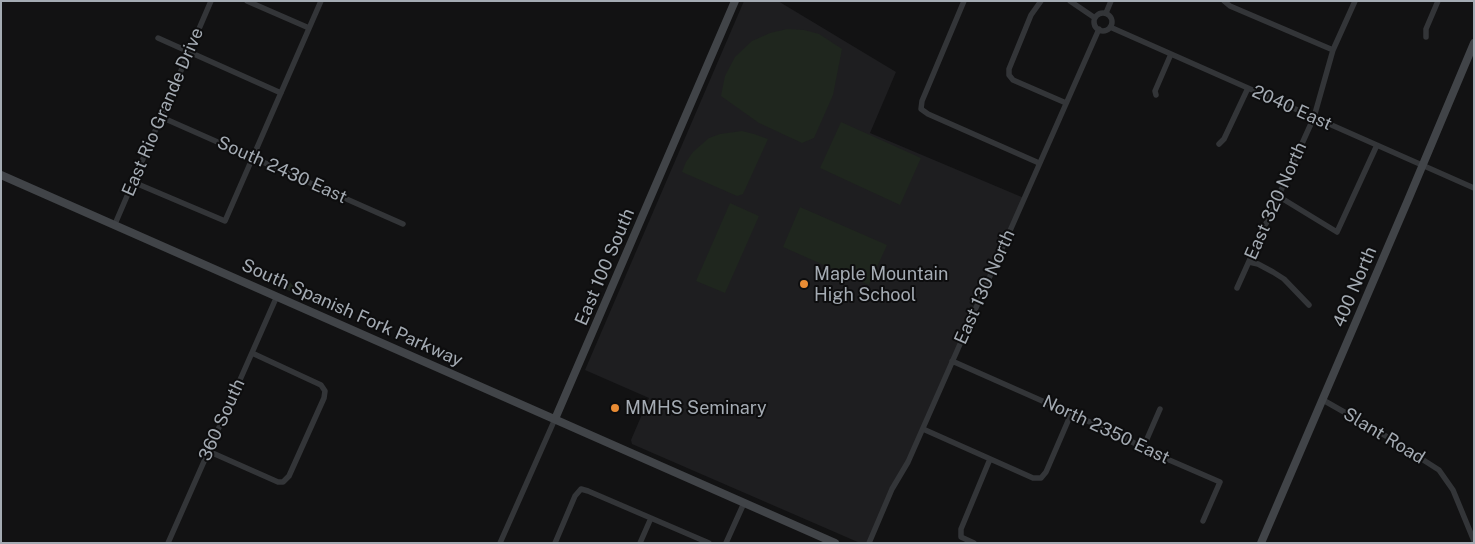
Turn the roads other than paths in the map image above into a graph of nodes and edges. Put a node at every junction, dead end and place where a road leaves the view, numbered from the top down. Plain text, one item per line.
1 (211, 1) edge
2 (247, 1) edge
3 (321, 1) edge
4 (735, 1) edge
5 (964, 1) edge
6 (1041, 1) edge
7 (1070, 1) edge
8 (1111, 1) edge
9 (1224, 1) edge
10 (1355, 1) edge
11 (1438, 1) edge
12 (1106, 14) junction
13 (1095, 18) junction
14 (1110, 27) junction
15 (309, 28) junction
16 (1099, 29) junction
17 (1426, 37) dead end
18 (158, 38) dead end
19 (1474, 43) edge
20 (1332, 50) junction
21 (189, 52) junction
22 (1171, 54) junction
23 (1248, 88) junction
24 (281, 93) junction
25 (1156, 96) dead end
26 (1066, 103) junction
27 (161, 117) junction
28 (1314, 117) junction
29 (1219, 144) dead end
30 (1377, 145) junction
31 (253, 157) junction
32 (1039, 163) junction
33 (1422, 165) junction
34 (1, 174) edge
35 (1474, 180) edge
36 (133, 182) junction
37 (1472, 188) edge
38 (1278, 196) junction
39 (115, 224) junction
40 (403, 224) dead end
41 (1249, 262) junction
42 (1237, 288) dead end
43 (277, 296) junction
44 (1309, 305) dead end
45 (252, 353) junction
46 (952, 361) junction
47 (1323, 400) junction
48 (1160, 409) dead end
49 (1071, 414) junction
50 (555, 419) junction
51 (923, 429) junction
52 (1143, 448) junction
53 (208, 451) junction
54 (990, 459) junction
55 (744, 503) junction
56 (651, 518) junction
57 (1204, 520) dead end
58 (1474, 541) edge
59 (168, 543) edge
60 (500, 543) edge
61 (554, 543) edge
62 (640, 543) edge
63 (709, 543) edge
64 (726, 543) edge
65 (835, 543) edge
66 (869, 543) edge
67 (974, 543) edge
68 (1262, 543) edge

1 - 21 street, East Rio Grande Drive
2 - 15 street
3 - 15 street
4 - 50 street, East 100 South
5 - 32 street
6 - 26 street
7 - 13 street
8 - 12 street
9 - 20 street
10 - 20 street, East 320 North
11 - 17 street
12 - 13 street
12 - 14 street
13 - 16 street
14 - 16 street
14 - 22 street, 2040 East
15 - 24 street
16 - 26 street, East 130 North
18 - 21 street
19 - 33 street, 400 North
20 - 28 street, East 320 North
21 - 24 street
21 - 27 street, East Rio Grande Drive
22 - 23 street, 2040 East
22 - 25 street
23 - 28 street, 2040 East
23 - 29 street
24 - 31 street
26 - 32 street, East 130 North
27 - 31 street, South 2430 East
27 - 36 street, East Rio Grande Drive
28 - 30 street, 2040 East
28 - 38 street, East 320 North
30 - 33 street, 2040 East
30 - 38 street
31 - 36 street
31 - 40 street, South 2430 East
32 - 46 street, East 130 North
33 - 37 street, 2040 East
33 - 47 street, 400 North
34 - 39 street, South Spanish Fork Parkway
35 - 37 street
36 - 39 street, East Rio Grande Drive
38 - 41 street, East 320 North
39 - 43 street, South Spanish Fork Parkway
41 - 42 street, East 320 North
41 - 44 street
43 - 45 street, 360 South
43 - 50 street, South Spanish Fork Parkway
45 - 53 street, 360 South
45 - 53 street
46 - 49 street, North 2350 East
46 - 51 street, East 130 North
47 - 58 street, Slant Road
47 - 68 street, 400 North
48 - 52 street
49 - 52 street, North 2350 East
49 - 54 street
50 - 55 street, South Spanish Fork Parkway
50 - 60 street, East 100 South
51 - 54 street
51 - 66 street, East 130 North
52 - 57 street, North 2350 East
53 - 59 street, 360 South
54 - 67 street
55 - 64 street
55 - 65 street, South Spanish Fork Parkway
56 - 61 street
56 - 62 street
56 - 63 street

